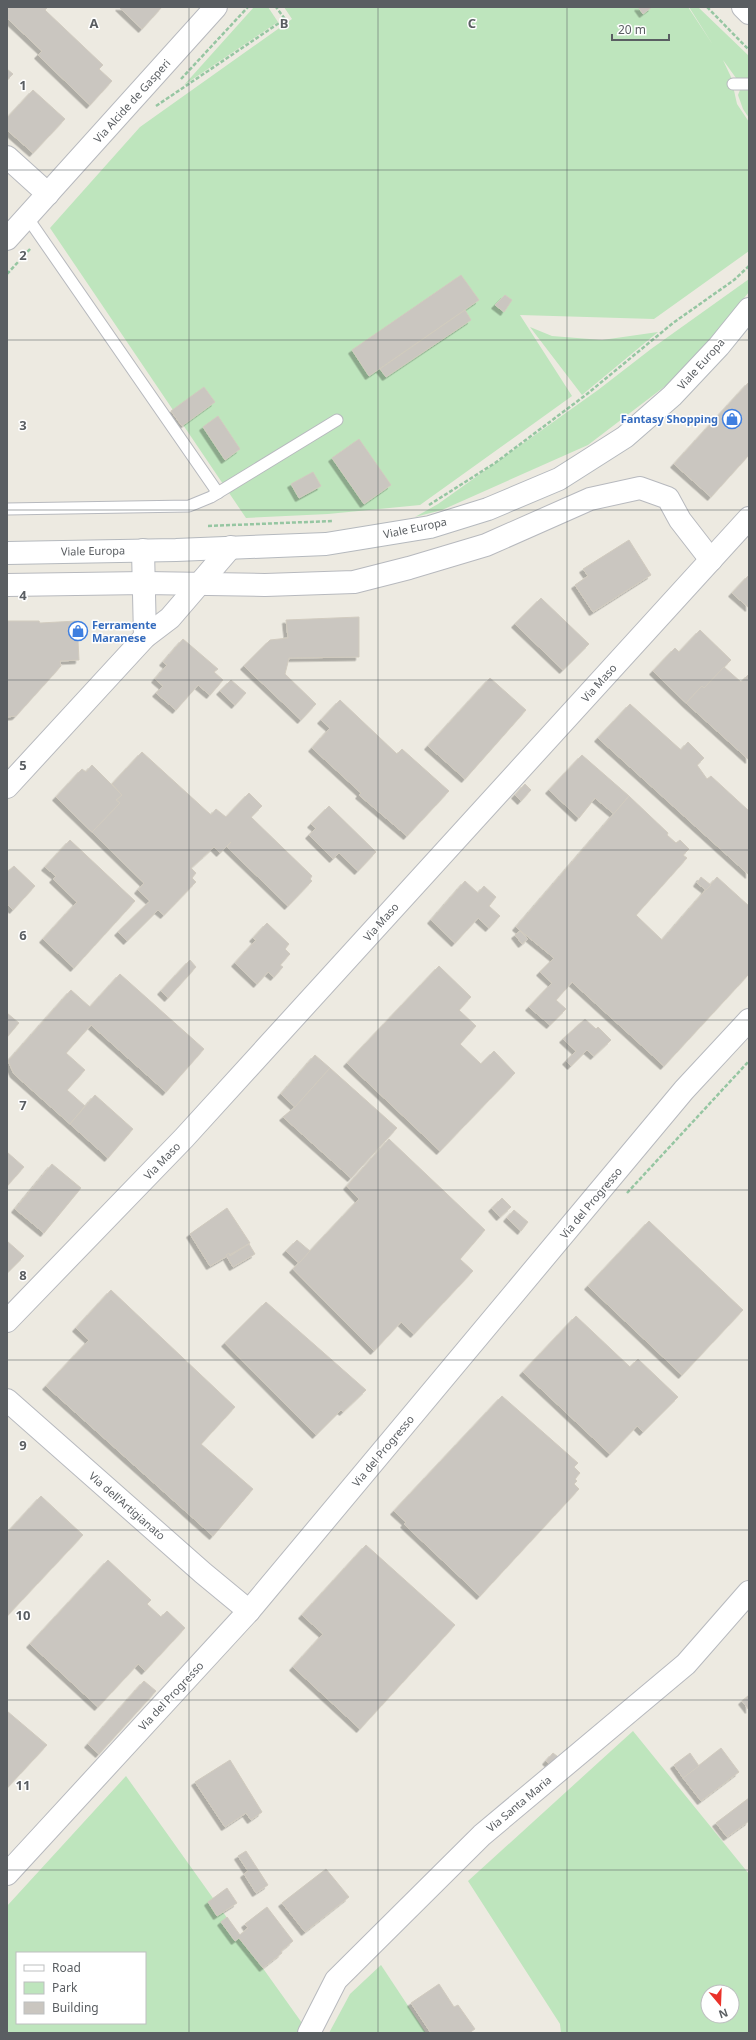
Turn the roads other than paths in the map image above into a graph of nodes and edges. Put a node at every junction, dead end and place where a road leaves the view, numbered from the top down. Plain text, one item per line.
1 (216, 7) edge
2 (743, 7) edge
3 (749, 13) edge
4 (733, 84) dead end
5 (749, 84) edge
6 (7, 157) edge
7 (48, 194) junction
8 (27, 217) junction
9 (7, 239) edge
10 (749, 309) edge
11 (337, 420) dead end
12 (218, 493) junction
13 (7, 509) edge
14 (749, 518) edge
15 (232, 547) junction
16 (143, 550) junction
17 (7, 553) edge
18 (711, 560) junction
19 (145, 583) junction
20 (199, 584) junction
21 (7, 586) edge
22 (145, 637) junction
23 (7, 787) edge
24 (749, 1020) edge
25 (7, 1321) edge
26 (7, 1400) edge
27 (749, 1592) edge
28 (249, 1611) junction
29 (7, 1874) edge
30 (309, 2033) edge

1 - 7 street, Via Alcide de Gasperi
2 - 3 street
4 - 5 lane
6 - 7 street
7 - 8 street, Via Alcide de Gasperi
8 - 9 street, Via Alcide de Gasperi
8 - 12 lane
10 - 15 street, Viale Europa
11 - 12 lane
12 - 13 lane
14 - 18 street, Via Maso
15 - 16 street, Viale Europa
15 - 20 street
16 - 17 street, Viale Europa
16 - 19 street
18 - 20 street
18 - 25 street, Via Maso
19 - 20 street
19 - 21 street
19 - 22 street
20 - 22 street
22 - 23 street
24 - 28 street, Via del Progresso
26 - 28 street, Via dell'Artigianato
27 - 30 street, Via Santa Maria
28 - 29 street, Via del Progresso

